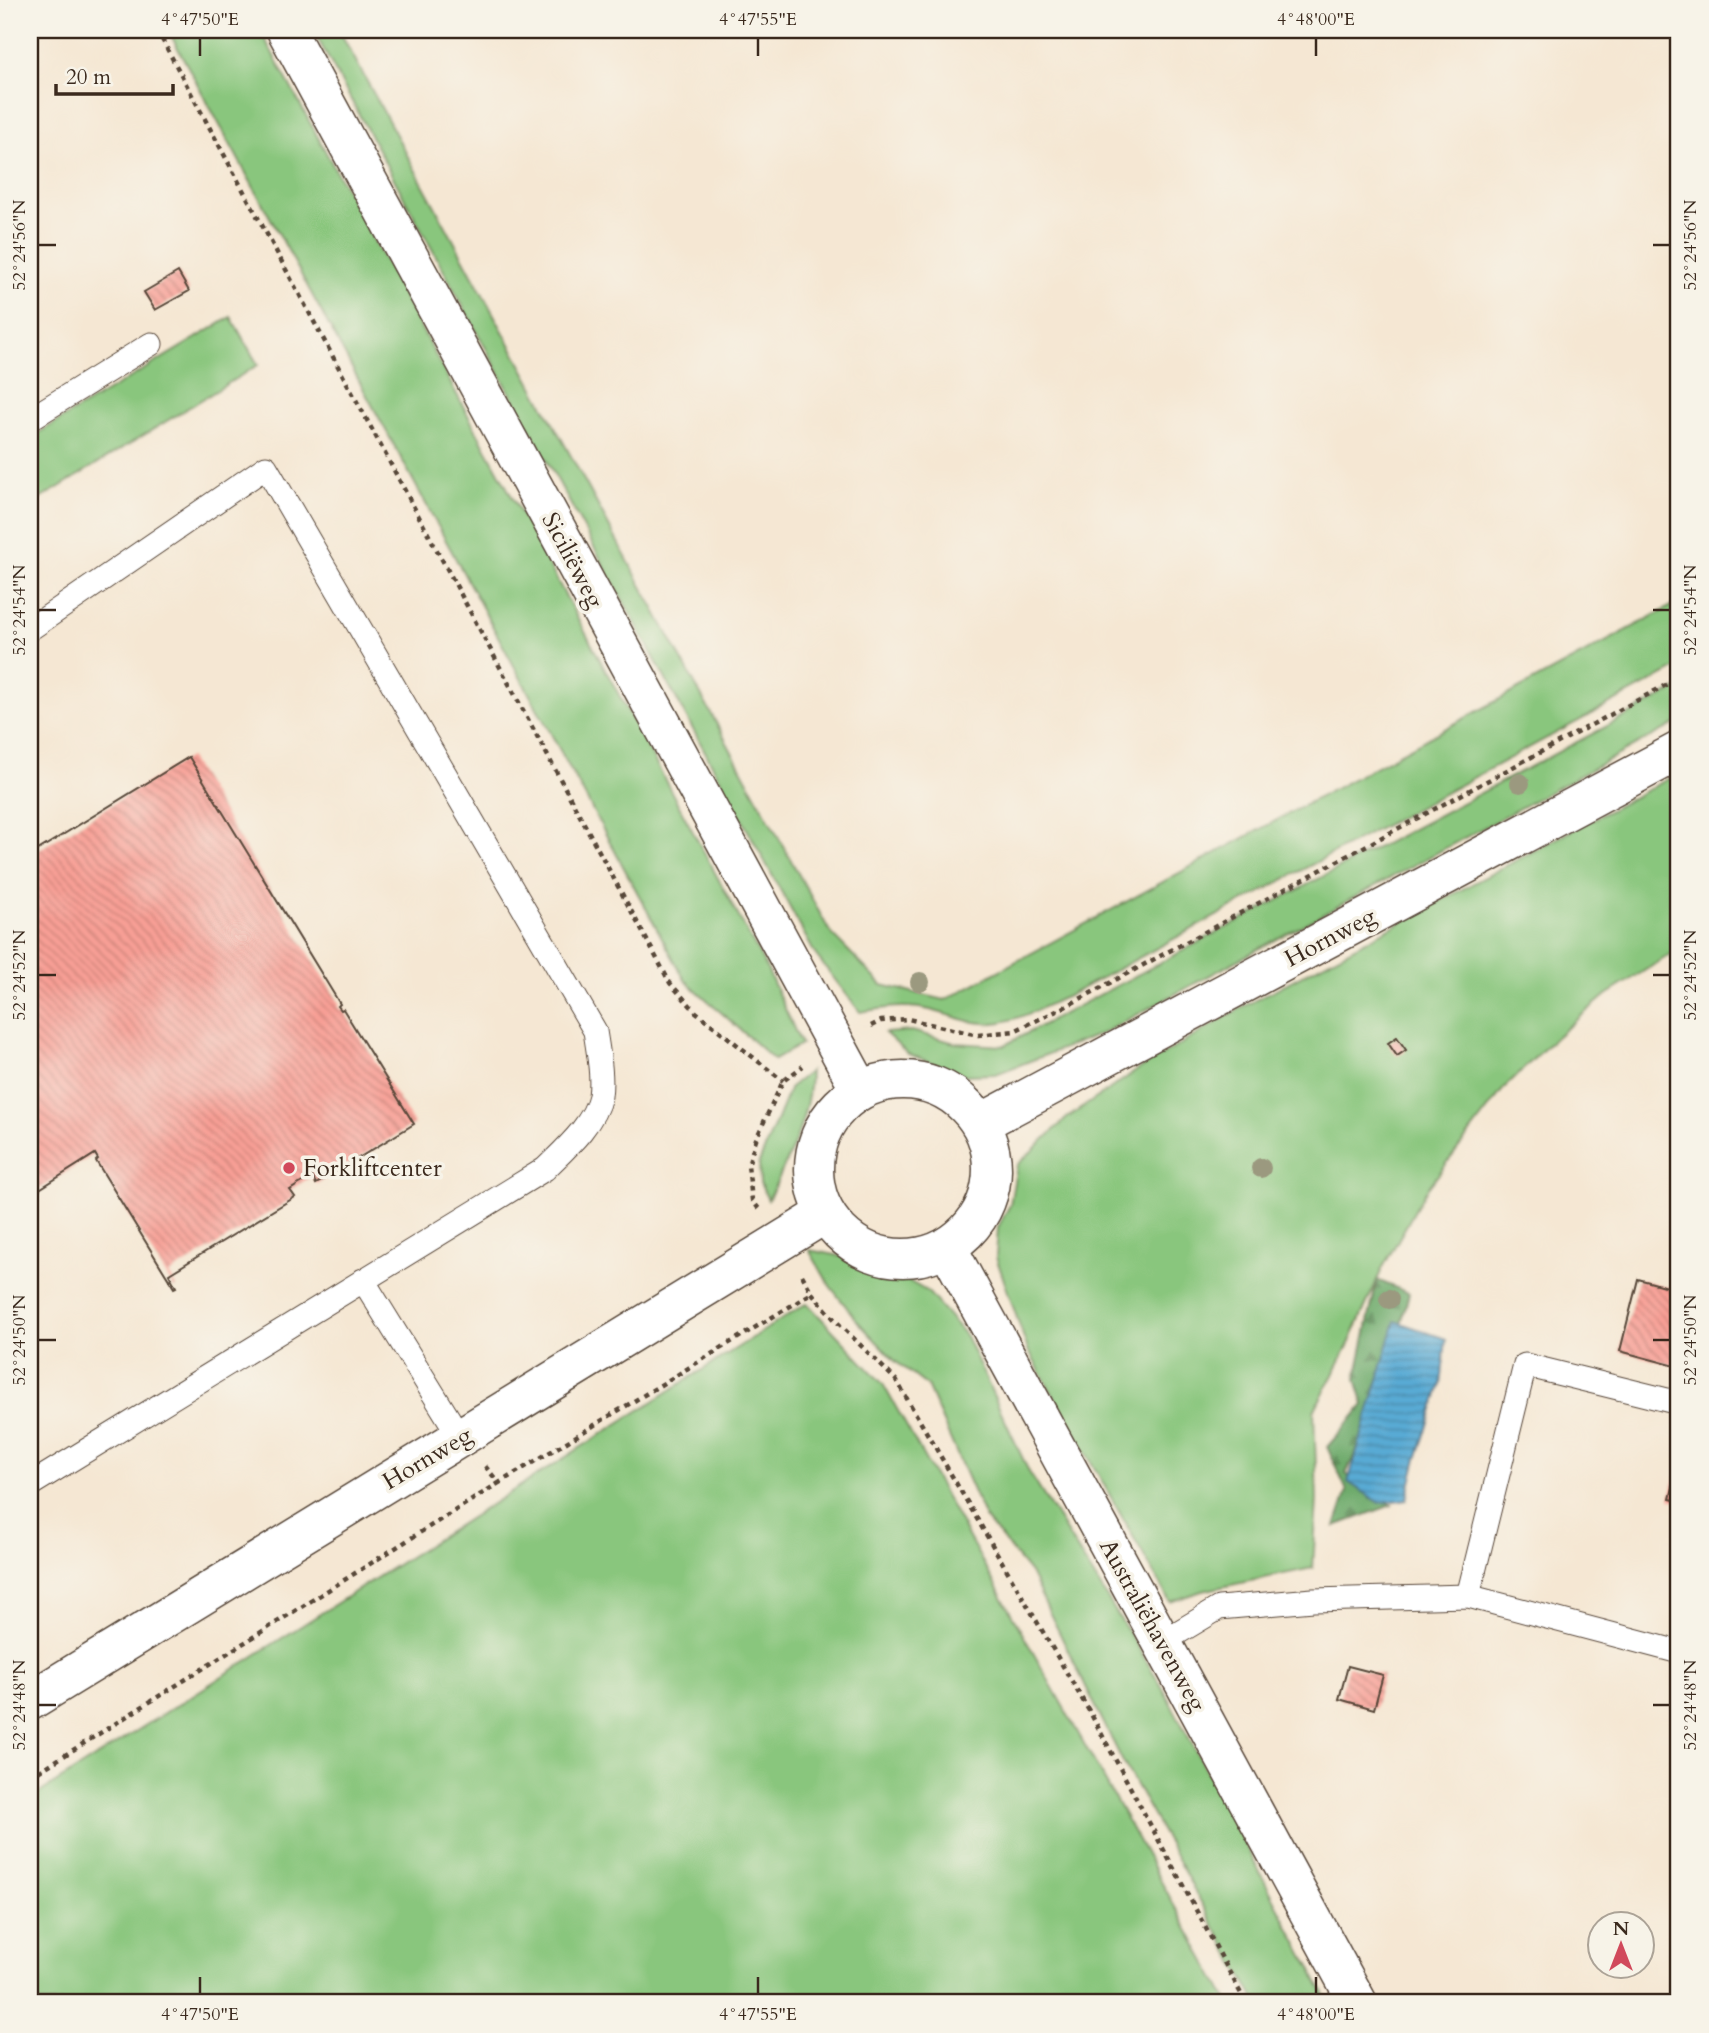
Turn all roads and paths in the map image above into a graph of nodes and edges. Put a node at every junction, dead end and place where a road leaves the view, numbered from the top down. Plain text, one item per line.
1 (156, 30) edge
2 (286, 30) edge
3 (151, 344) dead end
4 (30, 419) edge
5 (30, 629) edge
6 (1679, 678) edge
7 (1679, 751) edge
8 (836, 1044) junction
9 (783, 1081) junction
10 (860, 1089) junction
11 (981, 1123) junction
12 (825, 1214) junction
13 (783, 1242) junction
14 (947, 1247) junction
15 (363, 1280) junction
16 (812, 1293) junction
17 (1679, 1403) edge
18 (460, 1437) junction
19 (499, 1483) junction
20 (30, 1485) edge
21 (1468, 1596) junction
22 (1162, 1642) junction
23 (1679, 1652) edge
24 (30, 1701) edge
25 (30, 1777) edge
26 (1246, 2003) edge
27 (1358, 2003) edge

1 - 9 path
2 - 8 street, Siciliëweg
3 - 4 lane
5 - 15 lane
6 - 8 path
7 - 11 street, Hornweg
8 - 9 path
8 - 10 street, Siciliëweg
9 - 13 path
10 - 11 street
10 - 12 street
11 - 14 street
12 - 13 street, Hornweg
12 - 14 street
13 - 16 path
13 - 18 street, Hornweg
14 - 22 street, Australiëhavenweg
15 - 18 lane
15 - 20 lane
16 - 19 path
16 - 26 path
17 - 21 lane
18 - 19 path
18 - 24 street, Hornweg
19 - 25 path
21 - 22 lane
21 - 23 lane
22 - 27 street, Australiëhavenweg

